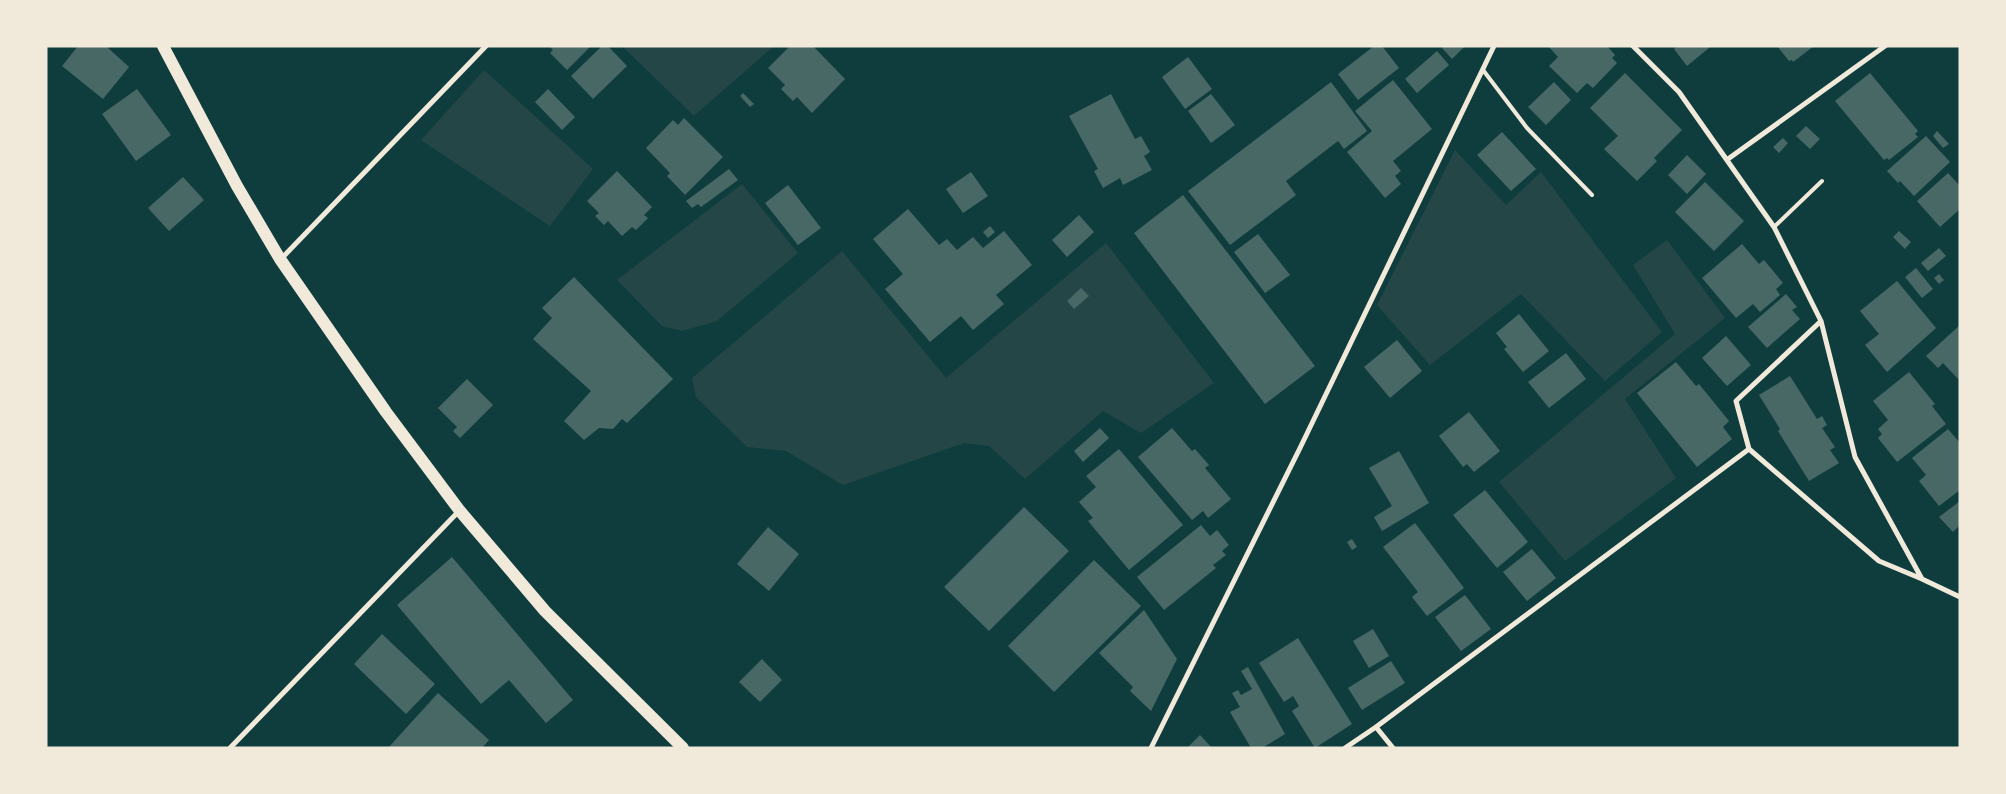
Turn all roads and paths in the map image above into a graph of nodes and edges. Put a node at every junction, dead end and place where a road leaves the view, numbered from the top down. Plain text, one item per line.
1 (163, 46) edge
2 (486, 46) edge
3 (1494, 46) edge
4 (1633, 46) edge
5 (1885, 46) edge
6 (1483, 70) junction
7 (1728, 159) junction
8 (1822, 181) dead end
9 (1592, 195) dead end
10 (1774, 227) junction
11 (280, 259) junction
12 (1821, 321) junction
13 (1749, 449) junction
14 (460, 511) junction
15 (1922, 579) junction
16 (1960, 597) edge
17 (1376, 727) junction
18 (230, 748) edge
19 (683, 748) edge
20 (1151, 748) edge
21 (1345, 748) edge
22 (1394, 748) edge

1 - 11 main road
2 - 11 street
3 - 6 street
4 - 7 street
5 - 7 street
6 - 9 lane
6 - 20 street
7 - 10 street
8 - 10 lane
10 - 12 street
11 - 14 main road
12 - 13 street
12 - 15 street
13 - 15 street
13 - 17 street
14 - 18 street
14 - 19 main road
15 - 16 street
17 - 21 street
17 - 22 street

